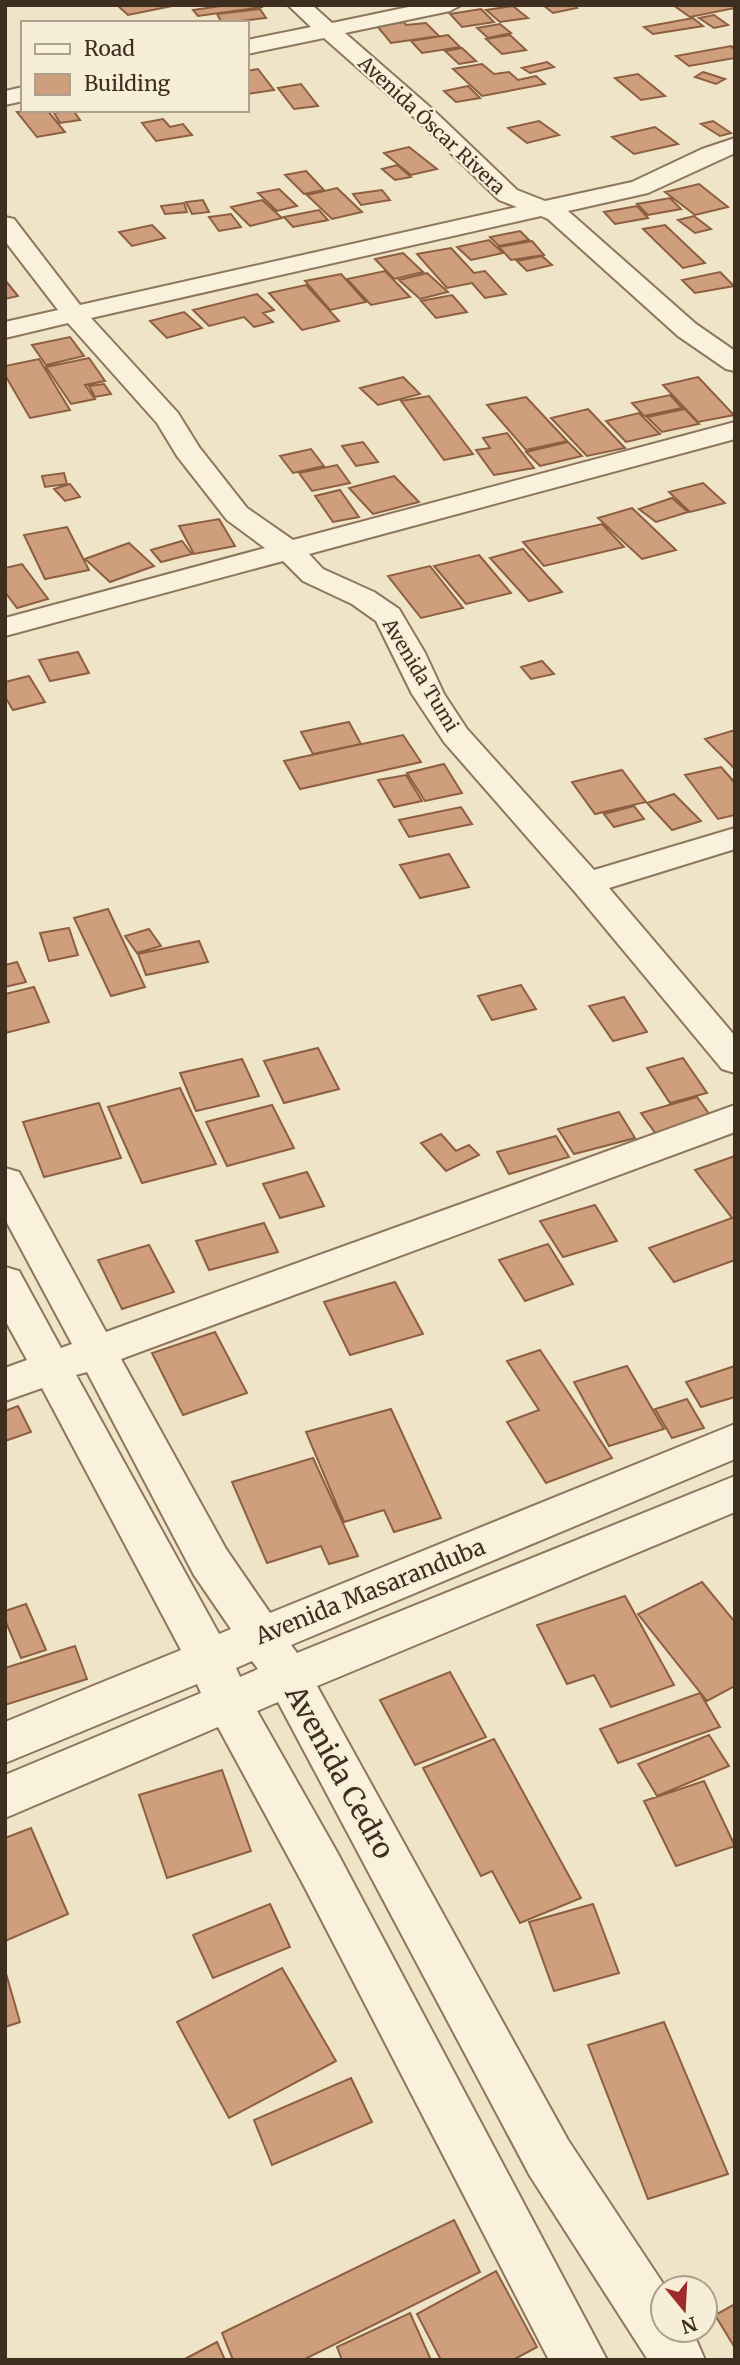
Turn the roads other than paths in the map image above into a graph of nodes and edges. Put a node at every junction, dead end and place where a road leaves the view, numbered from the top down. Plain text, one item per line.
1 (379, 5) edge
2 (450, 5) edge
3 (315, 18) edge
4 (248, 32) edge
5 (248, 47) edge
6 (735, 145) edge
7 (639, 188) junction
8 (522, 202) junction
9 (547, 210) junction
10 (5, 223) edge
11 (71, 308) junction
12 (5, 317) edge
13 (5, 330) edge
14 (735, 363) edge
15 (735, 430) edge
16 (735, 451) edge
17 (296, 558) junction
18 (5, 627) edge
19 (5, 645) edge
20 (735, 838) edge
21 (587, 884) junction
22 (735, 1060) edge
23 (735, 1118) edge
24 (5, 1182) edge
25 (5, 1282) edge
26 (96, 1352) junction
27 (51, 1368) junction
28 (5, 1385) edge
29 (735, 1441) edge
30 (735, 1493) edge
31 (261, 1635) junction
32 (208, 1657) junction
33 (288, 1678) junction
34 (228, 1702) junction
35 (5, 1743) edge
36 (5, 1797) edge
37 (579, 2360) edge
38 (677, 2360) edge

1 - 3 street
2 - 3 street
3 - 4 street
3 - 5 street
3 - 8 street, Avenida Óscar Rivera
6 - 7 street
7 - 8 street
7 - 9 street
8 - 9 street, Avenida Óscar Rivera
8 - 11 street
9 - 11 street
9 - 14 street, Avenida Óscar Rivera
10 - 11 street, Avenida Tumi
11 - 12 street
11 - 13 street
11 - 17 street, Avenida Tumi
15 - 17 street
16 - 17 street
17 - 18 street
17 - 19 street
17 - 21 street, Avenida Tumi
20 - 21 street
21 - 22 street, Avenida Tumi
23 - 26 street
24 - 26 street, Avenida Cedro
25 - 27 street
26 - 27 street
26 - 31 street, Avenida Cedro
27 - 28 street
27 - 32 street
29 - 31 street, Avenida Masaranduba
30 - 33 street
31 - 32 street, Avenida Masaranduba
31 - 33 street, Avenida Cedro
32 - 34 street
32 - 35 street, Avenida Masaranduba
33 - 34 street
33 - 38 street, Avenida Cedro
34 - 36 street
34 - 37 street

